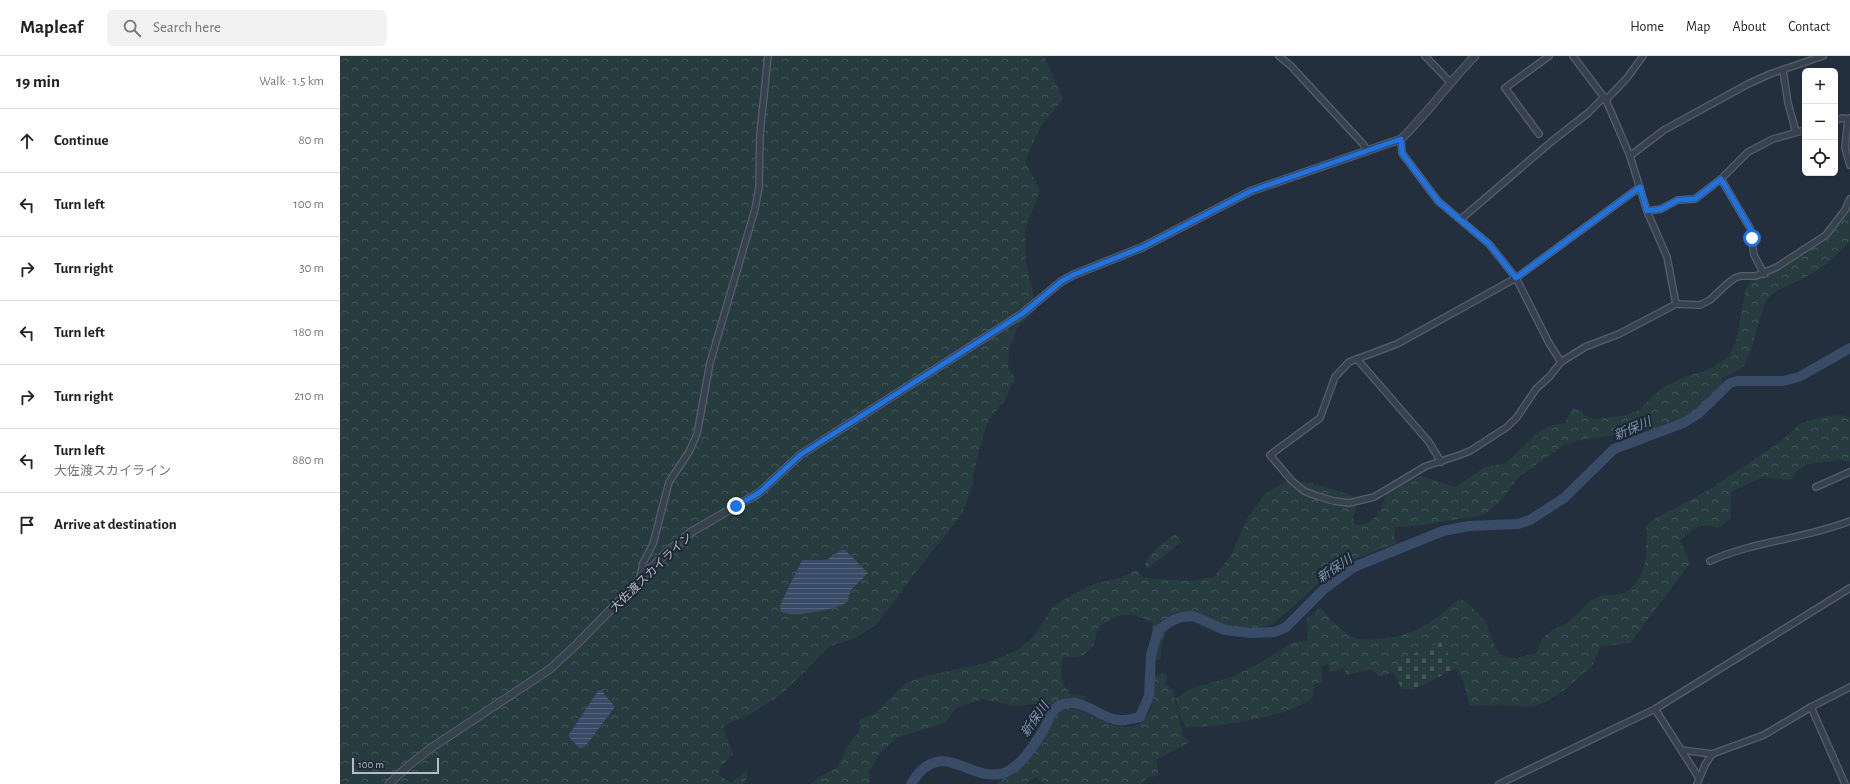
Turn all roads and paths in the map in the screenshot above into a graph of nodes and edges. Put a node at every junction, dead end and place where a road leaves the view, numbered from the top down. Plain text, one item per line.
1 (768, 56) edge
2 (1279, 56) edge
3 (1425, 56) edge
4 (1475, 56) edge
5 (1549, 56) edge
6 (1573, 56) edge
7 (1643, 56) edge
8 (1823, 56) edge
9 (1783, 70) junction
10 (1450, 82) junction
11 (1605, 98) junction
12 (1849, 118) edge
13 (1838, 119) edge
14 (1802, 131) edge
15 (1796, 132) junction
16 (1539, 134) dead end
17 (1401, 139) junction
18 (1367, 150) junction
19 (1630, 156) junction
20 (1850, 165) edge
21 (1721, 179) junction
22 (1640, 187) junction
23 (1850, 199) edge
24 (1647, 211) junction
25 (1461, 219) junction
26 (1764, 274) junction
27 (1516, 278) junction
28 (1676, 304) junction
29 (1357, 359) junction
30 (1561, 362) junction
31 (1441, 462) junction
32 (1850, 472) edge
33 (1816, 487) dead end
34 (1850, 521) edge
35 (1710, 561) dead end
36 (639, 581) junction
37 (1850, 588) edge
38 (1850, 687) edge
39 (1810, 707) junction
40 (1655, 709) junction
41 (1682, 750) junction
42 (1712, 754) junction
43 (1699, 778) junction
44 (389, 784) edge
45 (1499, 784) edge
46 (1697, 784) edge
47 (1845, 784) edge

1 - 36 street
2 - 18 street
3 - 10 street
4 - 10 street, 大佐渡スカイライン
5 - 16 street
6 - 11 street
7 - 11 street
8 - 9 street
9 - 15 street
9 - 19 street
10 - 17 street, 大佐渡スカイライン
11 - 19 street
11 - 25 street
12 - 13 street
12 - 20 street
14 - 15 street
15 - 21 street
17 - 18 street, 大佐渡スカイライン
17 - 25 street
18 - 36 street, 大佐渡スカイライン
19 - 22 street
21 - 24 street
21 - 26 street
22 - 24 street
22 - 27 street
23 - 26 street
24 - 28 street
25 - 27 street
26 - 28 street
27 - 29 street
27 - 30 street
28 - 30 street
29 - 31 street
29 - 31 street
30 - 31 street
32 - 33 street
34 - 35 street
36 - 44 street, 大佐渡スカイライン
37 - 40 street
38 - 39 street
39 - 42 street
39 - 47 street
40 - 41 street
40 - 45 street
41 - 42 street
41 - 43 street
42 - 43 street
43 - 46 street

